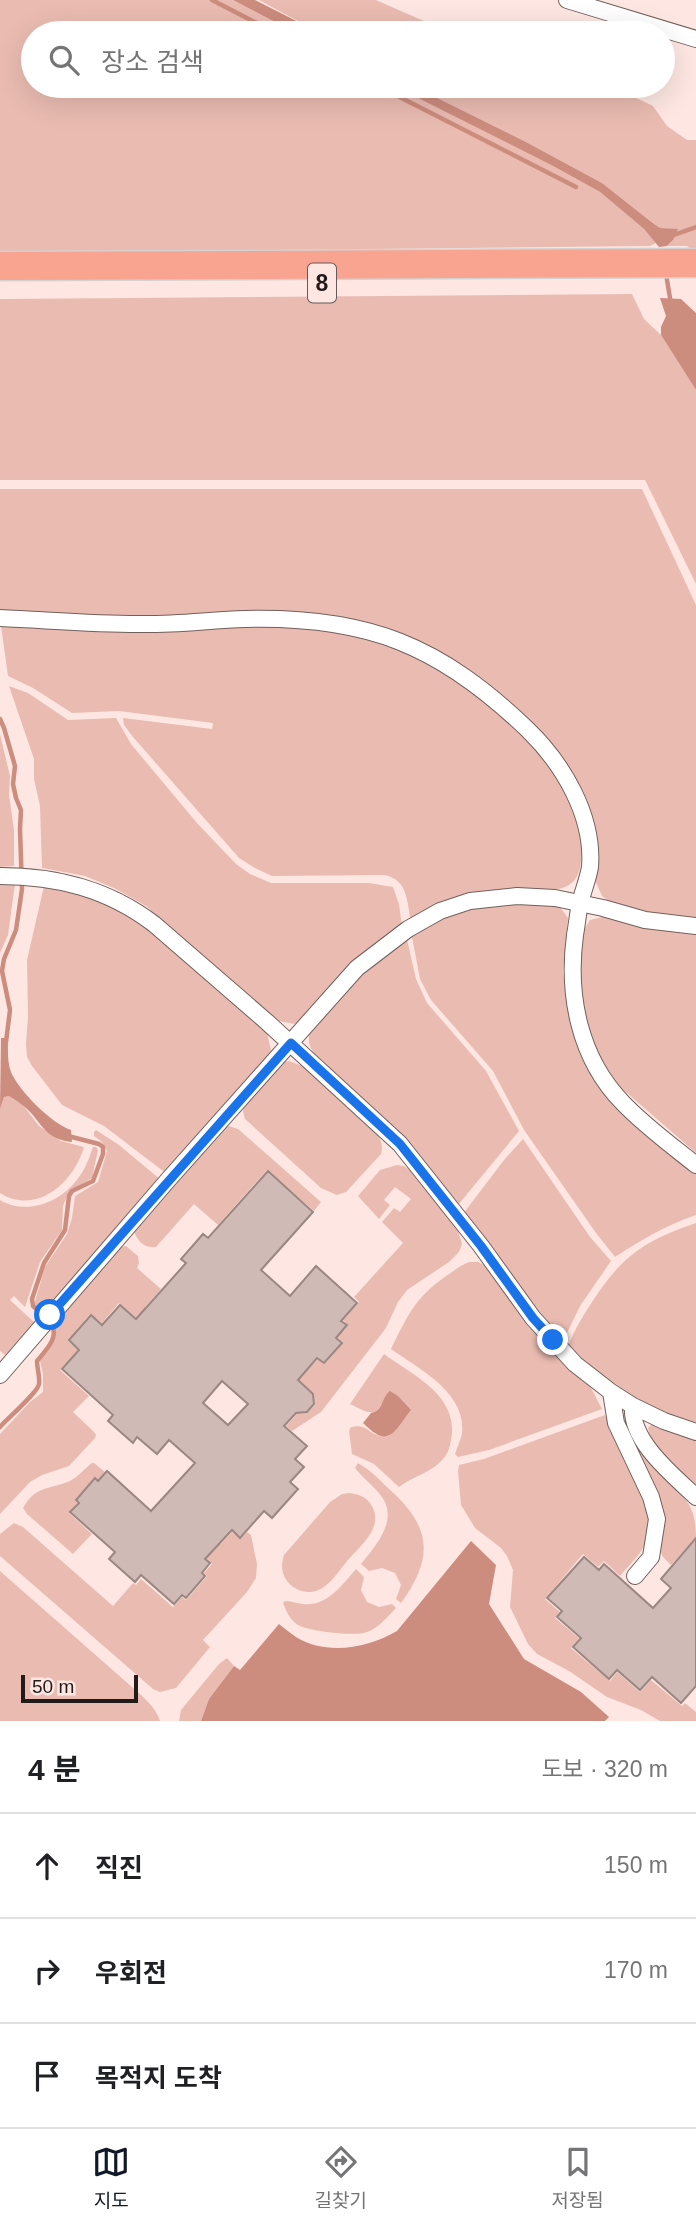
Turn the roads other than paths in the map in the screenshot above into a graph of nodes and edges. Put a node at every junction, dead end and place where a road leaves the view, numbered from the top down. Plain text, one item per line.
1 (567, 0) edge
2 (636, 21) edge
3 (675, 33) edge
4 (696, 39) edge
5 (0, 266) edge
6 (644, 273) junction
7 (690, 273) edge
8 (0, 284) edge
9 (0, 618) edge
10 (14, 877) edge
11 (580, 903) junction
12 (696, 926) edge
13 (291, 1043) junction
14 (696, 1165) edge
15 (0, 1375) edge
16 (611, 1392) junction
17 (634, 1406) junction
18 (696, 1433) edge
19 (696, 1497) edge
20 (635, 1576) dead end

1 - 2 street
3 - 4 street
5 - 6 highway, 8
6 - 7 highway, 8
6 - 8 highway, 8
9 - 11 street
10 - 13 street
11 - 12 street
11 - 13 street
11 - 14 street
13 - 15 street
13 - 16 street
16 - 17 street
16 - 20 street
17 - 18 street
17 - 19 street

